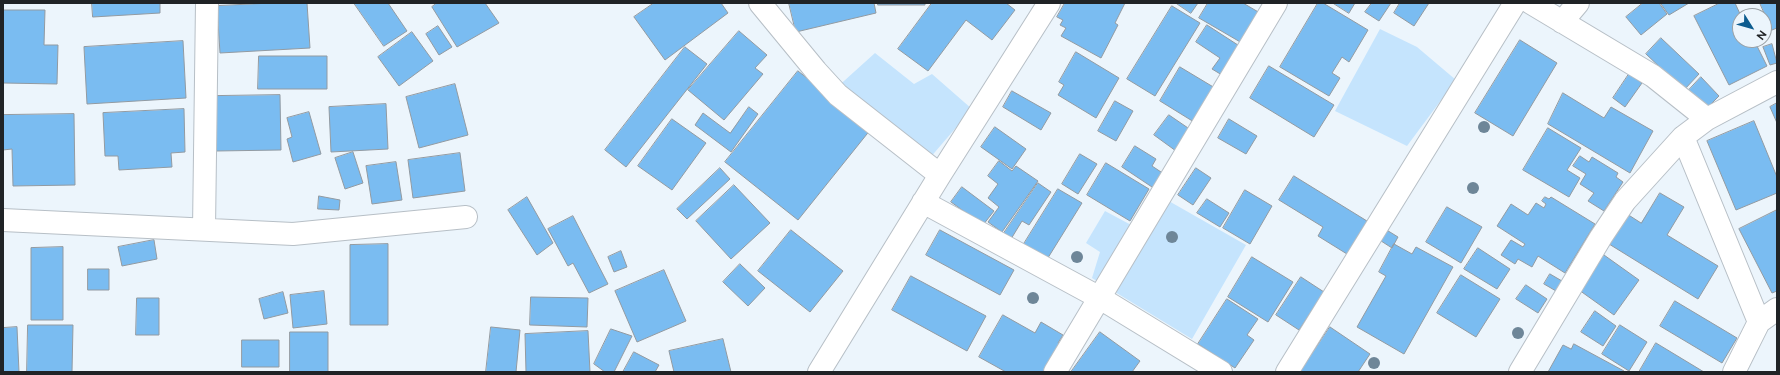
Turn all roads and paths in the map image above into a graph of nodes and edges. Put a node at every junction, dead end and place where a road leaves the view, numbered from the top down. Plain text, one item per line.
1 (207, 3) edge
2 (760, 3) edge
3 (1049, 3) edge
4 (1276, 3) edge
5 (1514, 3) edge
6 (1531, 3) edge
7 (1578, 3) edge
8 (1562, 22) junction
9 (1777, 82) edge
10 (1707, 119) junction
11 (1683, 137) junction
12 (940, 175) junction
13 (923, 202) junction
14 (466, 216) dead end
15 (3, 220) edge
16 (204, 229) junction
17 (1100, 298) junction
18 (1777, 309) edge
19 (1759, 322) junction
20 (819, 372) edge
21 (1055, 372) edge
22 (1220, 372) edge
23 (1287, 372) edge
24 (1520, 372) edge
25 (1734, 372) edge

1 - 16 street
2 - 12 street
3 - 12 street
4 - 17 street
5 - 23 street
6 - 8 street
7 - 8 street
8 - 10 street
9 - 10 street
10 - 11 street
11 - 19 street
11 - 24 street
12 - 13 street
13 - 17 street
13 - 20 street
14 - 16 street
15 - 16 street
17 - 21 street
17 - 22 street
18 - 19 street
19 - 25 street

